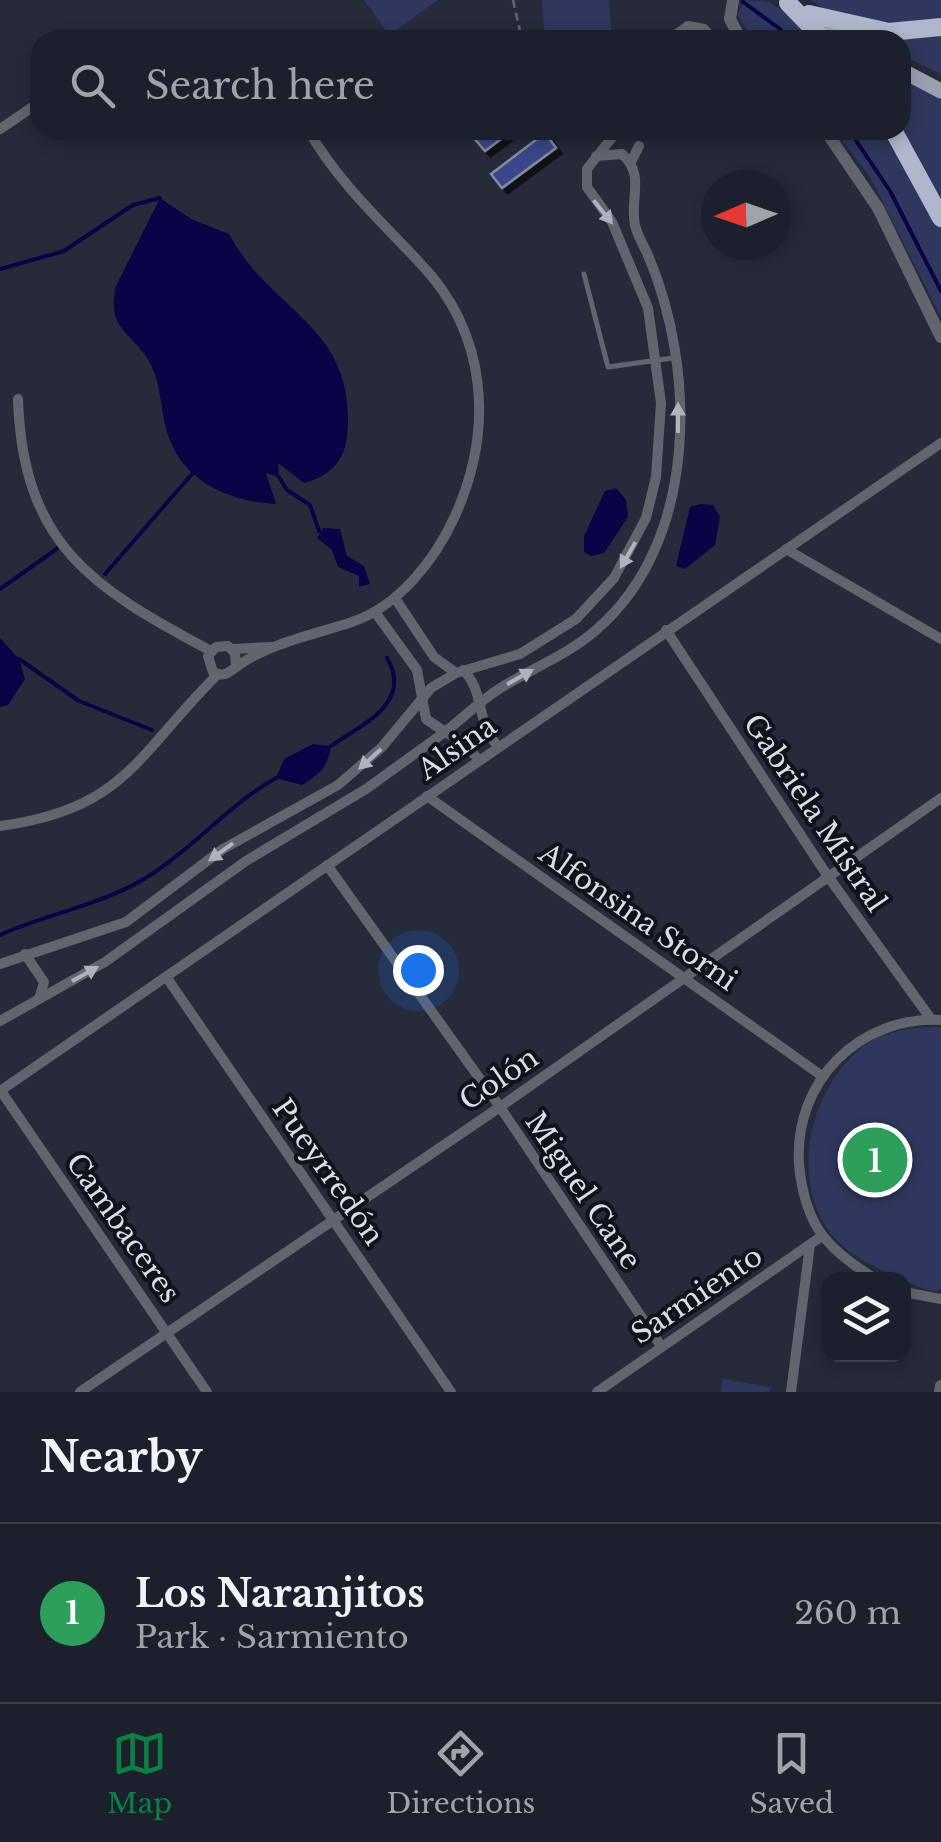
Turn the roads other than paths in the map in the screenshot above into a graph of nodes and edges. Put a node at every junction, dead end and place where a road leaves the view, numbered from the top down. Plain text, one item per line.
1 (733, 0) edge
2 (786, 1) edge
3 (809, 14) junction
4 (730, 19) junction
5 (941, 28) edge
6 (719, 30) edge
7 (736, 30) edge
8 (814, 30) edge
9 (835, 30) edge
10 (880, 30) edge
11 (911, 30) edge
12 (911, 75) edge
13 (941, 91) edge
14 (30, 109) edge
15 (0, 129) edge
16 (315, 140) edge
17 (610, 140) edge
18 (832, 140) edge
19 (898, 140) edge
20 (639, 146) dead end
21 (596, 156) junction
22 (631, 162) junction
23 (941, 218) edge
24 (638, 234) junction
25 (622, 243) junction
26 (584, 274) dead end
27 (941, 337) edge
28 (676, 358) junction
29 (657, 361) junction
30 (18, 399) dead end
31 (941, 444) edge
32 (786, 549) junction
33 (395, 598) junction
34 (375, 612) junction
35 (666, 630) junction
36 (941, 639) edge
37 (281, 646) junction
38 (233, 649) junction
39 (211, 651) junction
40 (236, 666) junction
41 (460, 672) junction
42 (218, 674) junction
43 (421, 699) junction
44 (477, 706) junction
45 (444, 732) junction
46 (498, 747) junction
47 (479, 760) junction
48 (428, 796) junction
49 (941, 798) edge
50 (0, 826) edge
51 (327, 866) junction
52 (827, 875) junction
53 (26, 954) junction
54 (0, 964) edge
55 (166, 978) junction
56 (685, 978) junction
57 (40, 996) junction
58 (936, 1019) edge
59 (0, 1021) edge
60 (822, 1076) junction
61 (1, 1091) edge
62 (500, 1108) junction
63 (332, 1218) junction
64 (822, 1236) junction
65 (810, 1245) junction
66 (866, 1272) edge
67 (911, 1293) edge
68 (941, 1299) edge
69 (166, 1330) junction
70 (661, 1346) junction
71 (80, 1392) edge
72 (208, 1392) edge
73 (452, 1392) edge
74 (597, 1392) edge
75 (792, 1392) edge

1 - 4 street
2 - 3 main road
2 - 8 highway
3 - 9 main road
3 - 10 highway
4 - 6 street
4 - 7 street
5 - 11 highway
12 - 13 main road
14 - 15 street
16 - 33 street
17 - 21 street
18 - 27 street
19 - 23 highway
20 - 22 street
21 - 22 street
21 -> 25 street
22 - 24 street
24 - 25 street
24 - 28 street
25 - 29 street
26 - 29 lane
28 - 29 lane
44 -> 28 street
29 -> 41 street
30 - 39 street
31 - 32 street, Alsina
32 - 35 street, Alsina
32 - 36 street
33 - 34 street
33 - 41 street
34 - 37 street
34 - 43 street
35 - 46 street, Alsina
35 - 52 street, Gabriela Mistral
37 - 38 street
37 - 40 street
38 - 39 street
38 - 40 street
39 - 42 street
40 - 42 street
41 - 43 street
41 - 44 street
42 - 50 street
43 - 45 street
43 -> 53 street
44 - 45 street
44 - 46 street
45 - 47 street
57 -> 45 street
46 - 47 street, Alsina
47 - 48 street, Alsina
48 - 51 street, Alsina
48 - 56 street, Alfonsina Storni
49 - 52 street, Colón
51 - 55 street, Alsina
51 - 62 street, Miguel Cane
52 - 56 street, Colón
52 - 58 street, Gabriela Mistral
53 - 54 street
53 - 57 street
55 - 61 street, Alsina
55 - 63 street, Pueyrredón
56 - 60 street, Alfonsina Storni
56 - 62 street, Colón
57 - 59 street
58 - 60 street
60 - 64 street
61 - 69 street, Cambaceres
62 - 63 street, Colón
62 - 70 street, Miguel Cane
63 - 69 street, Colón
63 - 73 street, Pueyrredón
64 - 65 street, Sarmiento
64 - 66 street
65 - 70 street, Sarmiento
65 - 75 street
67 - 68 street
69 - 71 street, Colón
69 - 72 street, Cambaceres
70 - 74 street, Sarmiento

